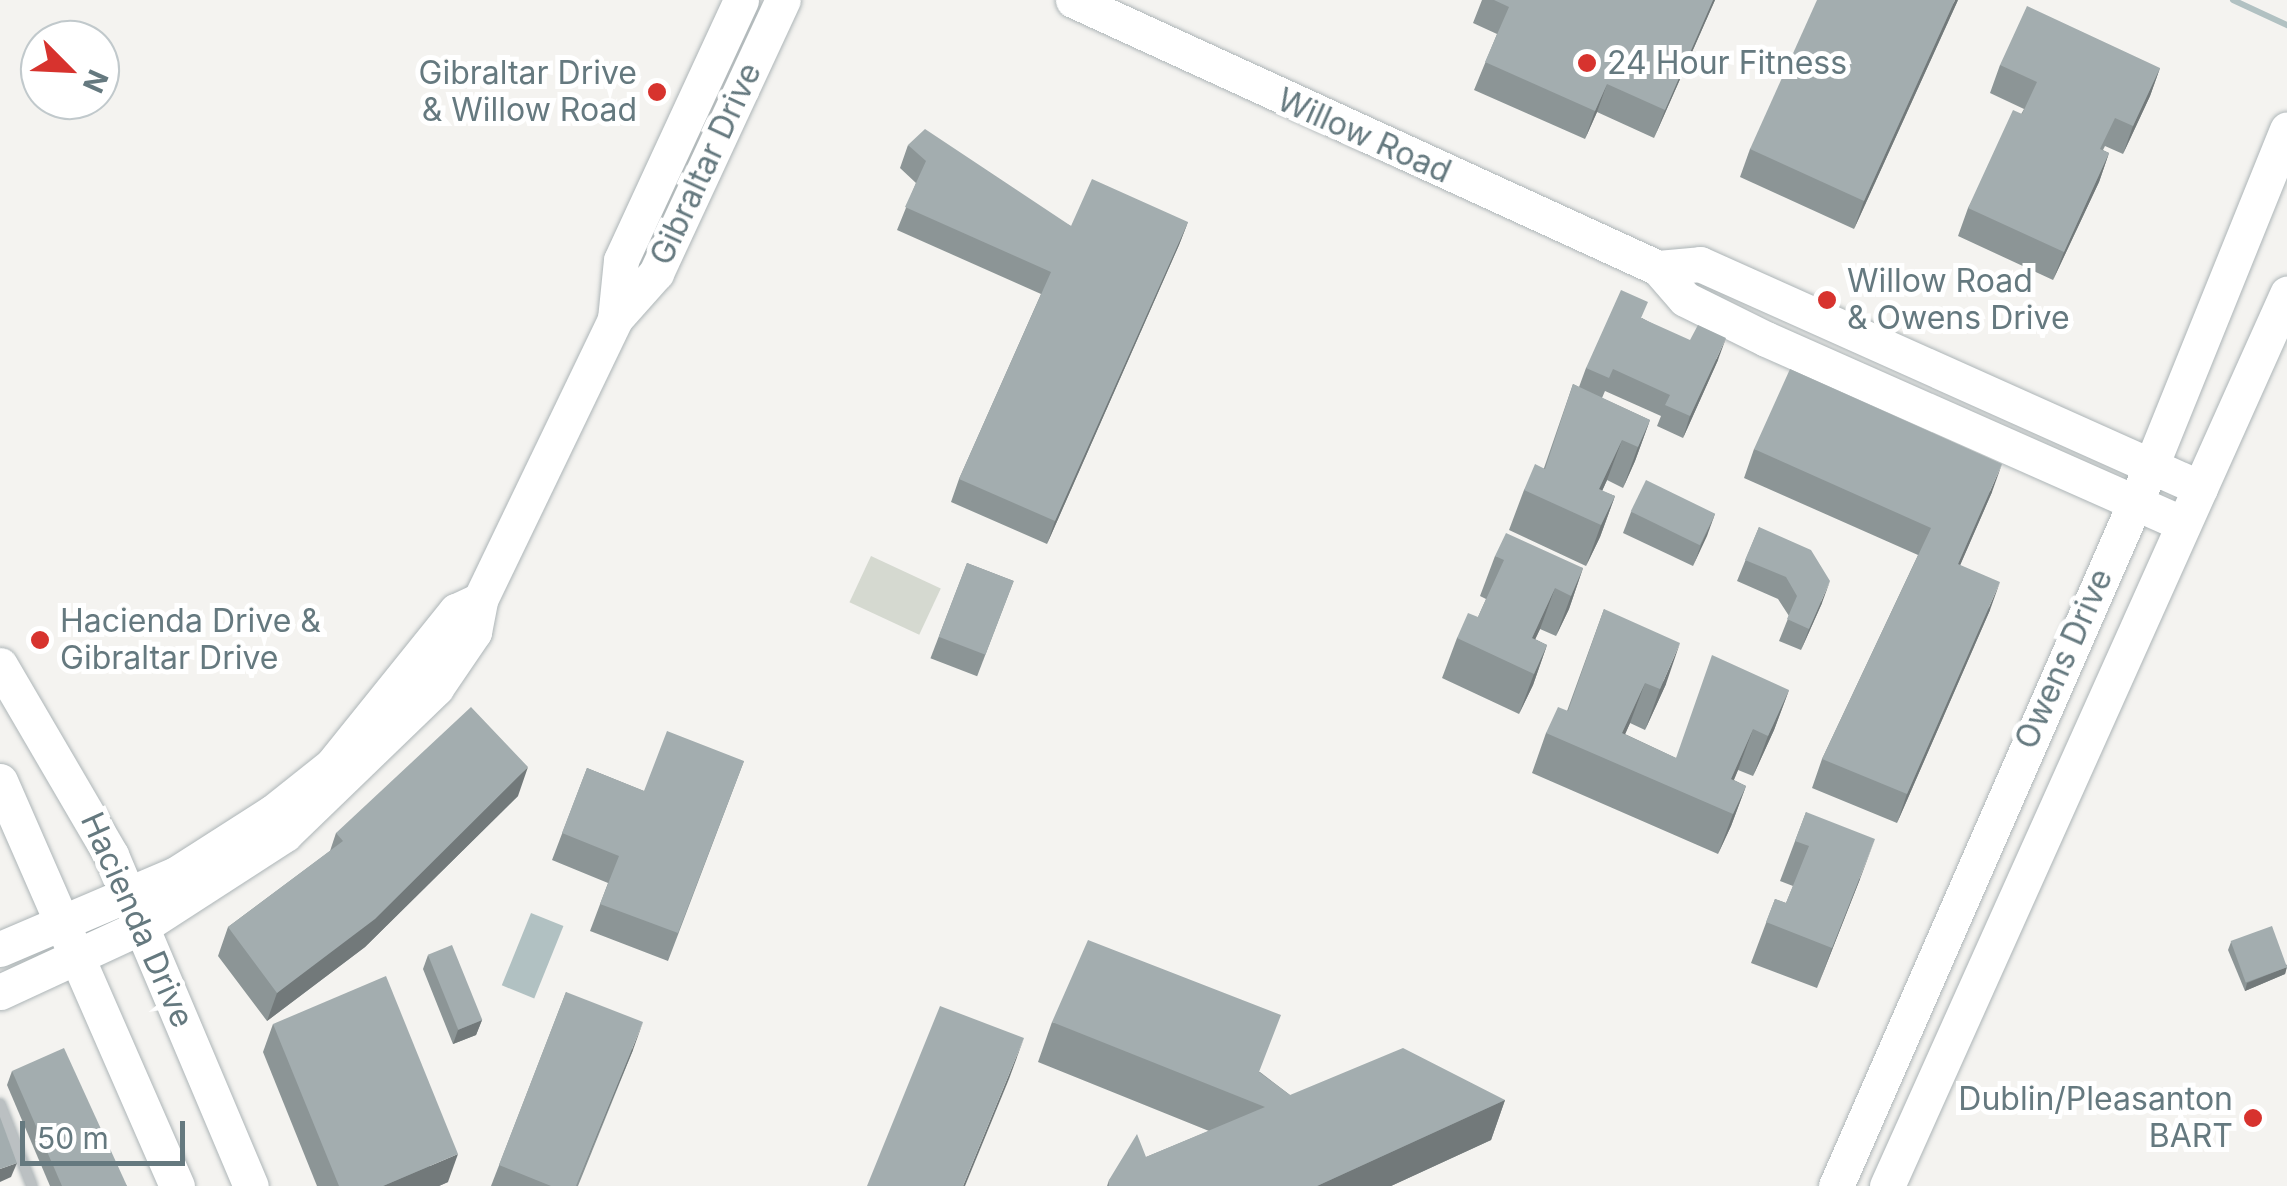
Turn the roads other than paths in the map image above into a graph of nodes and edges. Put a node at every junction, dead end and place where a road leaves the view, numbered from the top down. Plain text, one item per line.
1 (741, 0) edge
2 (783, 0) edge
3 (1073, 0) edge
4 (2287, 129) edge
5 (1658, 268) junction
6 (2287, 294) edge
7 (615, 319) junction
8 (2151, 466) junction
9 (2200, 488) junction
10 (2134, 504) junction
11 (2183, 524) junction
12 (480, 600) junction
13 (0, 666) edge
14 (0, 782) edge
15 (128, 894) junction
16 (68, 921) junction
17 (143, 926) junction
18 (0, 949) edge
19 (82, 958) junction
20 (0, 992) edge
21 (0, 1104) edge
22 (32, 1186) edge
23 (177, 1186) edge
24 (251, 1186) edge
25 (1836, 1186) edge
26 (1887, 1186) edge

1 - 7 street, Gibraltar Drive
2 - 7 street, Gibraltar Drive
3 - 5 street, Willow Road
4 - 8 street, Owens Drive
5 - 8 street, Willow Road
5 - 10 street, Willow Road
6 - 9 street, Owens Drive
7 - 12 street, Gibraltar Drive
8 - 9 street, Willow Road
8 - 10 street, Owens Drive
9 - 11 street, Owens Drive
10 - 11 street, Willow Road
10 - 25 street, Owens Drive
11 - 26 street, Owens Drive
12 - 15 street, Gibraltar Drive
12 - 17 street, Gibraltar Drive
13 - 15 street, Hacienda Drive
14 - 16 street, Hacienda Drive
15 - 16 street, Gibraltar Drive
15 - 17 street, Hacienda Drive
16 - 18 street, Gibraltar Drive
16 - 19 street, Hacienda Drive
17 - 19 street, Gibraltar Drive
17 - 24 street, Hacienda Drive
19 - 20 street, Gibraltar Drive
19 - 23 street, Hacienda Drive
21 - 22 street

